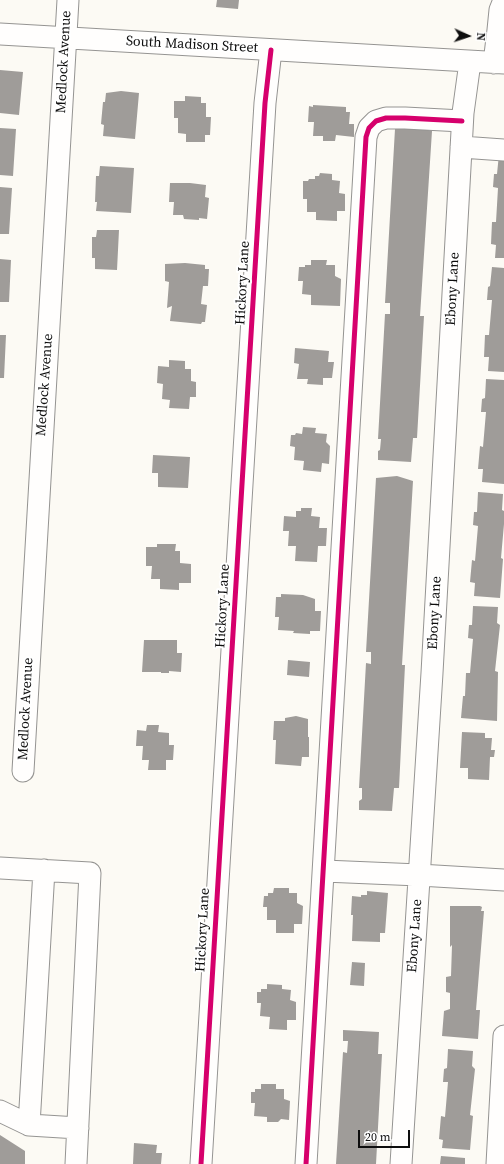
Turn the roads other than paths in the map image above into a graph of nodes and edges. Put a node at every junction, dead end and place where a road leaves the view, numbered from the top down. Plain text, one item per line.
1 (68, 0) edge
2 (504, 0) edge
3 (0, 34) edge
4 (66, 38) junction
5 (271, 50) junction
6 (470, 62) junction
7 (499, 63) edge
8 (462, 121) junction
9 (461, 147) junction
10 (504, 150) edge
11 (22, 771) dead end
12 (0, 868) edge
13 (44, 870) junction
14 (324, 871) junction
15 (419, 875) junction
16 (504, 880) edge
17 (504, 1036) edge
18 (0, 1111) edge
19 (29, 1125) junction
20 (78, 1128) junction
21 (76, 1164) edge
22 (201, 1164) edge
23 (306, 1164) edge
24 (401, 1164) edge
25 (497, 1164) edge

1 - 4 street, Medlock Avenue
2 - 7 street
3 - 4 street, South Madison Street
4 - 5 street, South Madison Street
4 - 11 street, Medlock Avenue
5 - 6 street, South Madison Street
5 - 22 street, Hickory Lane
6 - 7 street, South Madison Street
6 - 8 street, Ebony Lane
8 - 9 street, Ebony Lane
8 - 14 street
9 - 10 street
9 - 15 street, Ebony Lane
12 - 13 street
13 - 19 street
13 - 20 street
14 - 15 street
14 - 23 street
15 - 16 street
15 - 24 street, Ebony Lane
17 - 25 street
18 - 19 street
19 - 20 street
20 - 21 street

